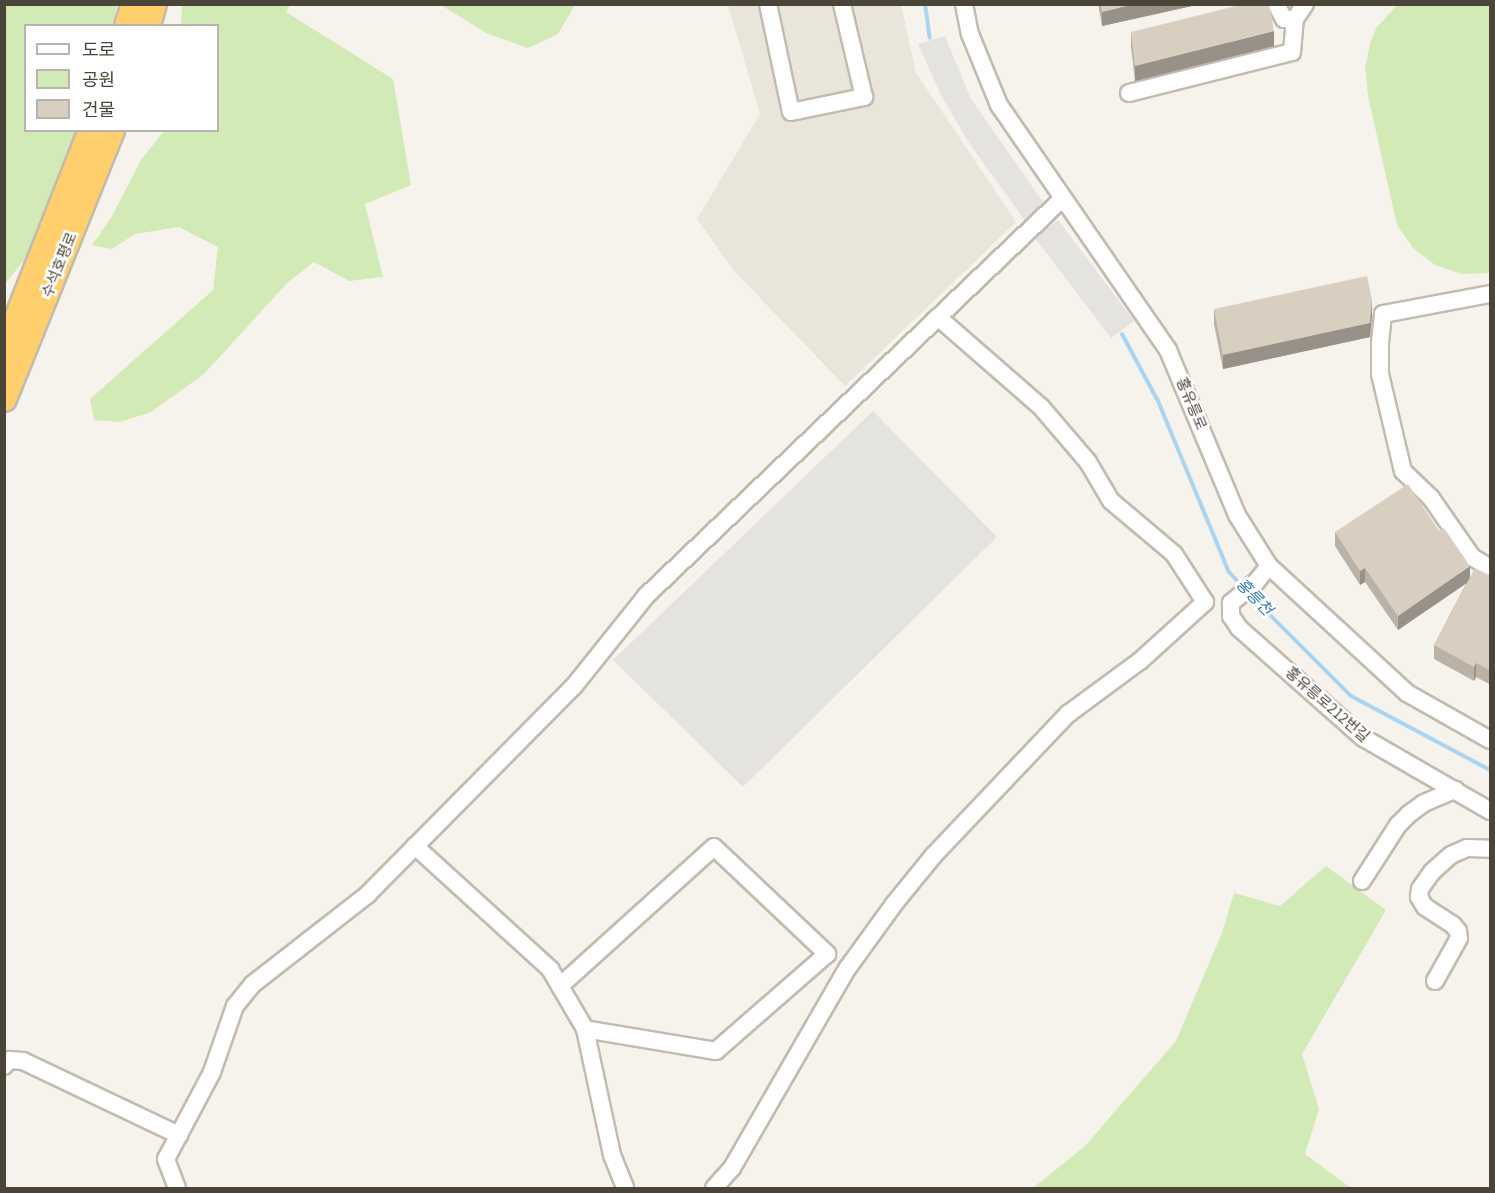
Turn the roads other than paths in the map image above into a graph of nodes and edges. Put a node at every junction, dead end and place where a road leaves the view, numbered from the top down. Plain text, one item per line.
1 (134, 4) edge
2 (154, 4) edge
3 (768, 4) edge
4 (842, 4) edge
5 (964, 4) edge
6 (1276, 4) edge
7 (1305, 4) edge
8 (1295, 19) junction
9 (128, 24) edge
10 (149, 24) edge
11 (1129, 93) dead end
12 (90, 132) edge
13 (111, 132) edge
14 (1058, 203) junction
15 (1491, 294) edge
16 (938, 317) junction
17 (4, 351) edge
18 (4, 399) edge
19 (1269, 566) junction
20 (1491, 568) edge
21 (1491, 740) edge
22 (1455, 790) junction
23 (1491, 811) edge
24 (415, 846) junction
25 (1491, 849) edge
26 (1362, 881) dead end
27 (827, 954) junction
28 (847, 969) junction
29 (1435, 981) dead end
30 (560, 986) junction
31 (585, 1029) junction
32 (4, 1066) edge
33 (179, 1135) junction
34 (177, 1188) edge
35 (626, 1188) edge
36 (714, 1188) edge

1 - 9 highway
2 - 10 highway
3 - 4 street
5 - 14 street, 홍유릉로
6 - 8 street
7 - 8 street
8 - 11 street
12 - 17 highway, 수석호평로
13 - 18 highway, 수석호평로
14 - 16 street
14 - 19 street, 홍유릉로
15 - 20 street
16 - 24 street
16 - 28 street
19 - 21 street, 홍유릉로
19 - 22 street, 홍유릉로212번길
22 - 23 street, 홍유릉로212번길
22 - 26 street
24 - 30 street
24 - 33 street
25 - 29 street
27 - 28 street
27 - 30 street
27 - 31 street
28 - 36 street
30 - 31 street
31 - 35 street
32 - 33 street
33 - 34 street

